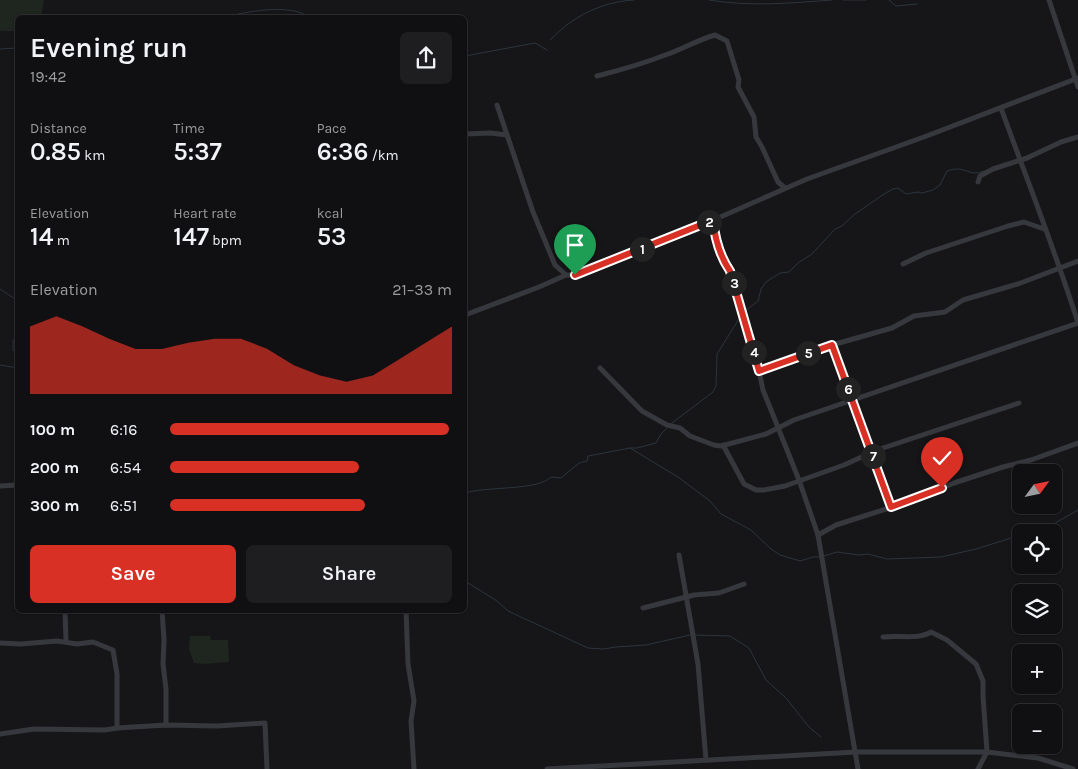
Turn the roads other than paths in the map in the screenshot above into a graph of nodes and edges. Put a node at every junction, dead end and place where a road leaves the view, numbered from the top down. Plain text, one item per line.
1 (1049, 0) edge
2 (597, 76) dead end
3 (1076, 78) edge
4 (1078, 87) edge
5 (497, 104) dead end
6 (1001, 108) junction
7 (467, 134) edge
8 (507, 135) junction
9 (1078, 137) edge
10 (1020, 160) junction
11 (978, 182) dead end
12 (785, 188) junction
13 (713, 220) junction
14 (1044, 229) junction
15 (1078, 261) edge
16 (903, 264) dead end
17 (1060, 268) junction
18 (566, 275) junction
19 (467, 315) edge
20 (1078, 323) edge
21 (832, 345) junction
22 (600, 368) dead end
23 (759, 371) junction
24 (852, 400) junction
25 (1019, 402) dead end
26 (778, 428) junction
27 (1078, 443) edge
28 (723, 445) junction
29 (871, 452) junction
30 (799, 480) junction
31 (0, 486) edge
32 (15, 486) edge
33 (891, 507) junction
34 (818, 535) junction
35 (679, 555) dead end
36 (744, 584) dead end
37 (686, 597) junction
38 (643, 608) dead end
39 (65, 613) edge
40 (162, 613) edge
41 (406, 613) edge
42 (883, 638) dead end
43 (66, 641) junction
44 (0, 643) edge
45 (166, 725) junction
46 (117, 728) junction
47 (0, 734) edge
48 (856, 752) junction
49 (987, 752) junction
50 (706, 760) junction
51 (595, 767) edge
52 (267, 769) edge
53 (414, 769) edge
54 (547, 769) edge
55 (858, 769) edge
56 (978, 769) edge
57 (1074, 769) edge

1 - 3 street
2 - 12 street
3 - 4 street
3 - 6 street
5 - 8 street
6 - 10 street
6 - 12 street
7 - 8 street
8 - 18 street
9 - 10 street
10 - 11 street
10 - 14 street
12 - 13 street
13 - 18 street
13 - 23 street
14 - 16 street
14 - 17 street
15 - 17 street
17 - 20 street
17 - 21 street
18 - 19 street
20 - 24 street
21 - 23 street
21 - 24 street
22 - 28 street
23 - 26 street
24 - 26 street
24 - 29 street
25 - 29 street
26 - 28 street
26 - 30 street
27 - 33 street
28 - 30 street
29 - 30 street
29 - 33 street
30 - 34 street
31 - 32 street
33 - 34 street
34 - 48 street
35 - 37 street
36 - 37 street
37 - 38 street
37 - 50 street
39 - 43 street
40 - 45 street
41 - 53 street
42 - 49 street
43 - 44 street
43 - 46 street
45 - 46 street
45 - 52 street
46 - 47 street
48 - 49 street
48 - 50 street
48 - 55 street
49 - 56 street
49 - 57 street
50 - 51 street
51 - 54 street

